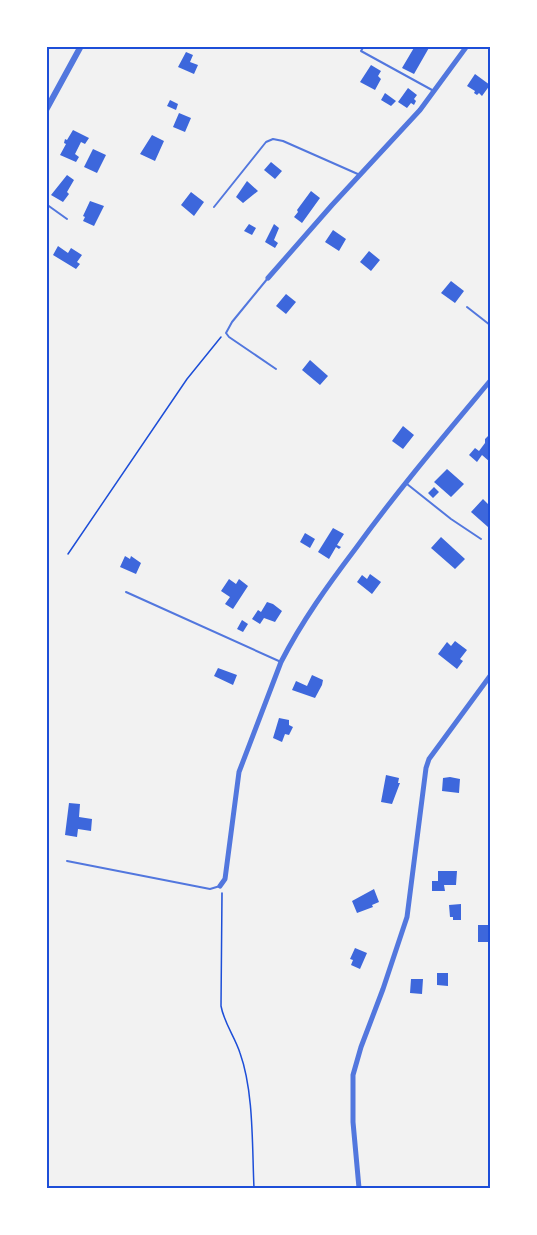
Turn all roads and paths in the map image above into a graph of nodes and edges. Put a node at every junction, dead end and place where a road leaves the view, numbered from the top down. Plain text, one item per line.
1 (81, 46) edge
2 (364, 46) edge
3 (467, 46) edge
4 (435, 92) junction
5 (46, 110) edge
6 (360, 175) junction
7 (46, 204) edge
8 (214, 207) dead end
9 (67, 219) dead end
10 (268, 279) joint
11 (467, 307) dead end
12 (490, 325) edge
13 (226, 333) junction
14 (276, 369) dead end
15 (490, 381) edge
16 (405, 482) junction
17 (481, 539) dead end
18 (68, 554) dead end
19 (126, 592) dead end
20 (281, 662) junction
21 (490, 676) edge
22 (67, 861) dead end
23 (220, 886) junction
24 (254, 1188) edge
25 (359, 1188) edge

1 - 5 street
2 - 4 lane
3 - 4 street
4 - 6 street
6 - 8 lane
6 - 10 street
7 - 9 lane
10 - 13 lane
11 - 12 lane
13 - 14 lane
13 - 18 path
15 - 16 street
16 - 17 lane
16 - 20 street
19 - 20 lane
20 - 23 street
21 - 25 street
22 - 23 lane
23 - 24 path

